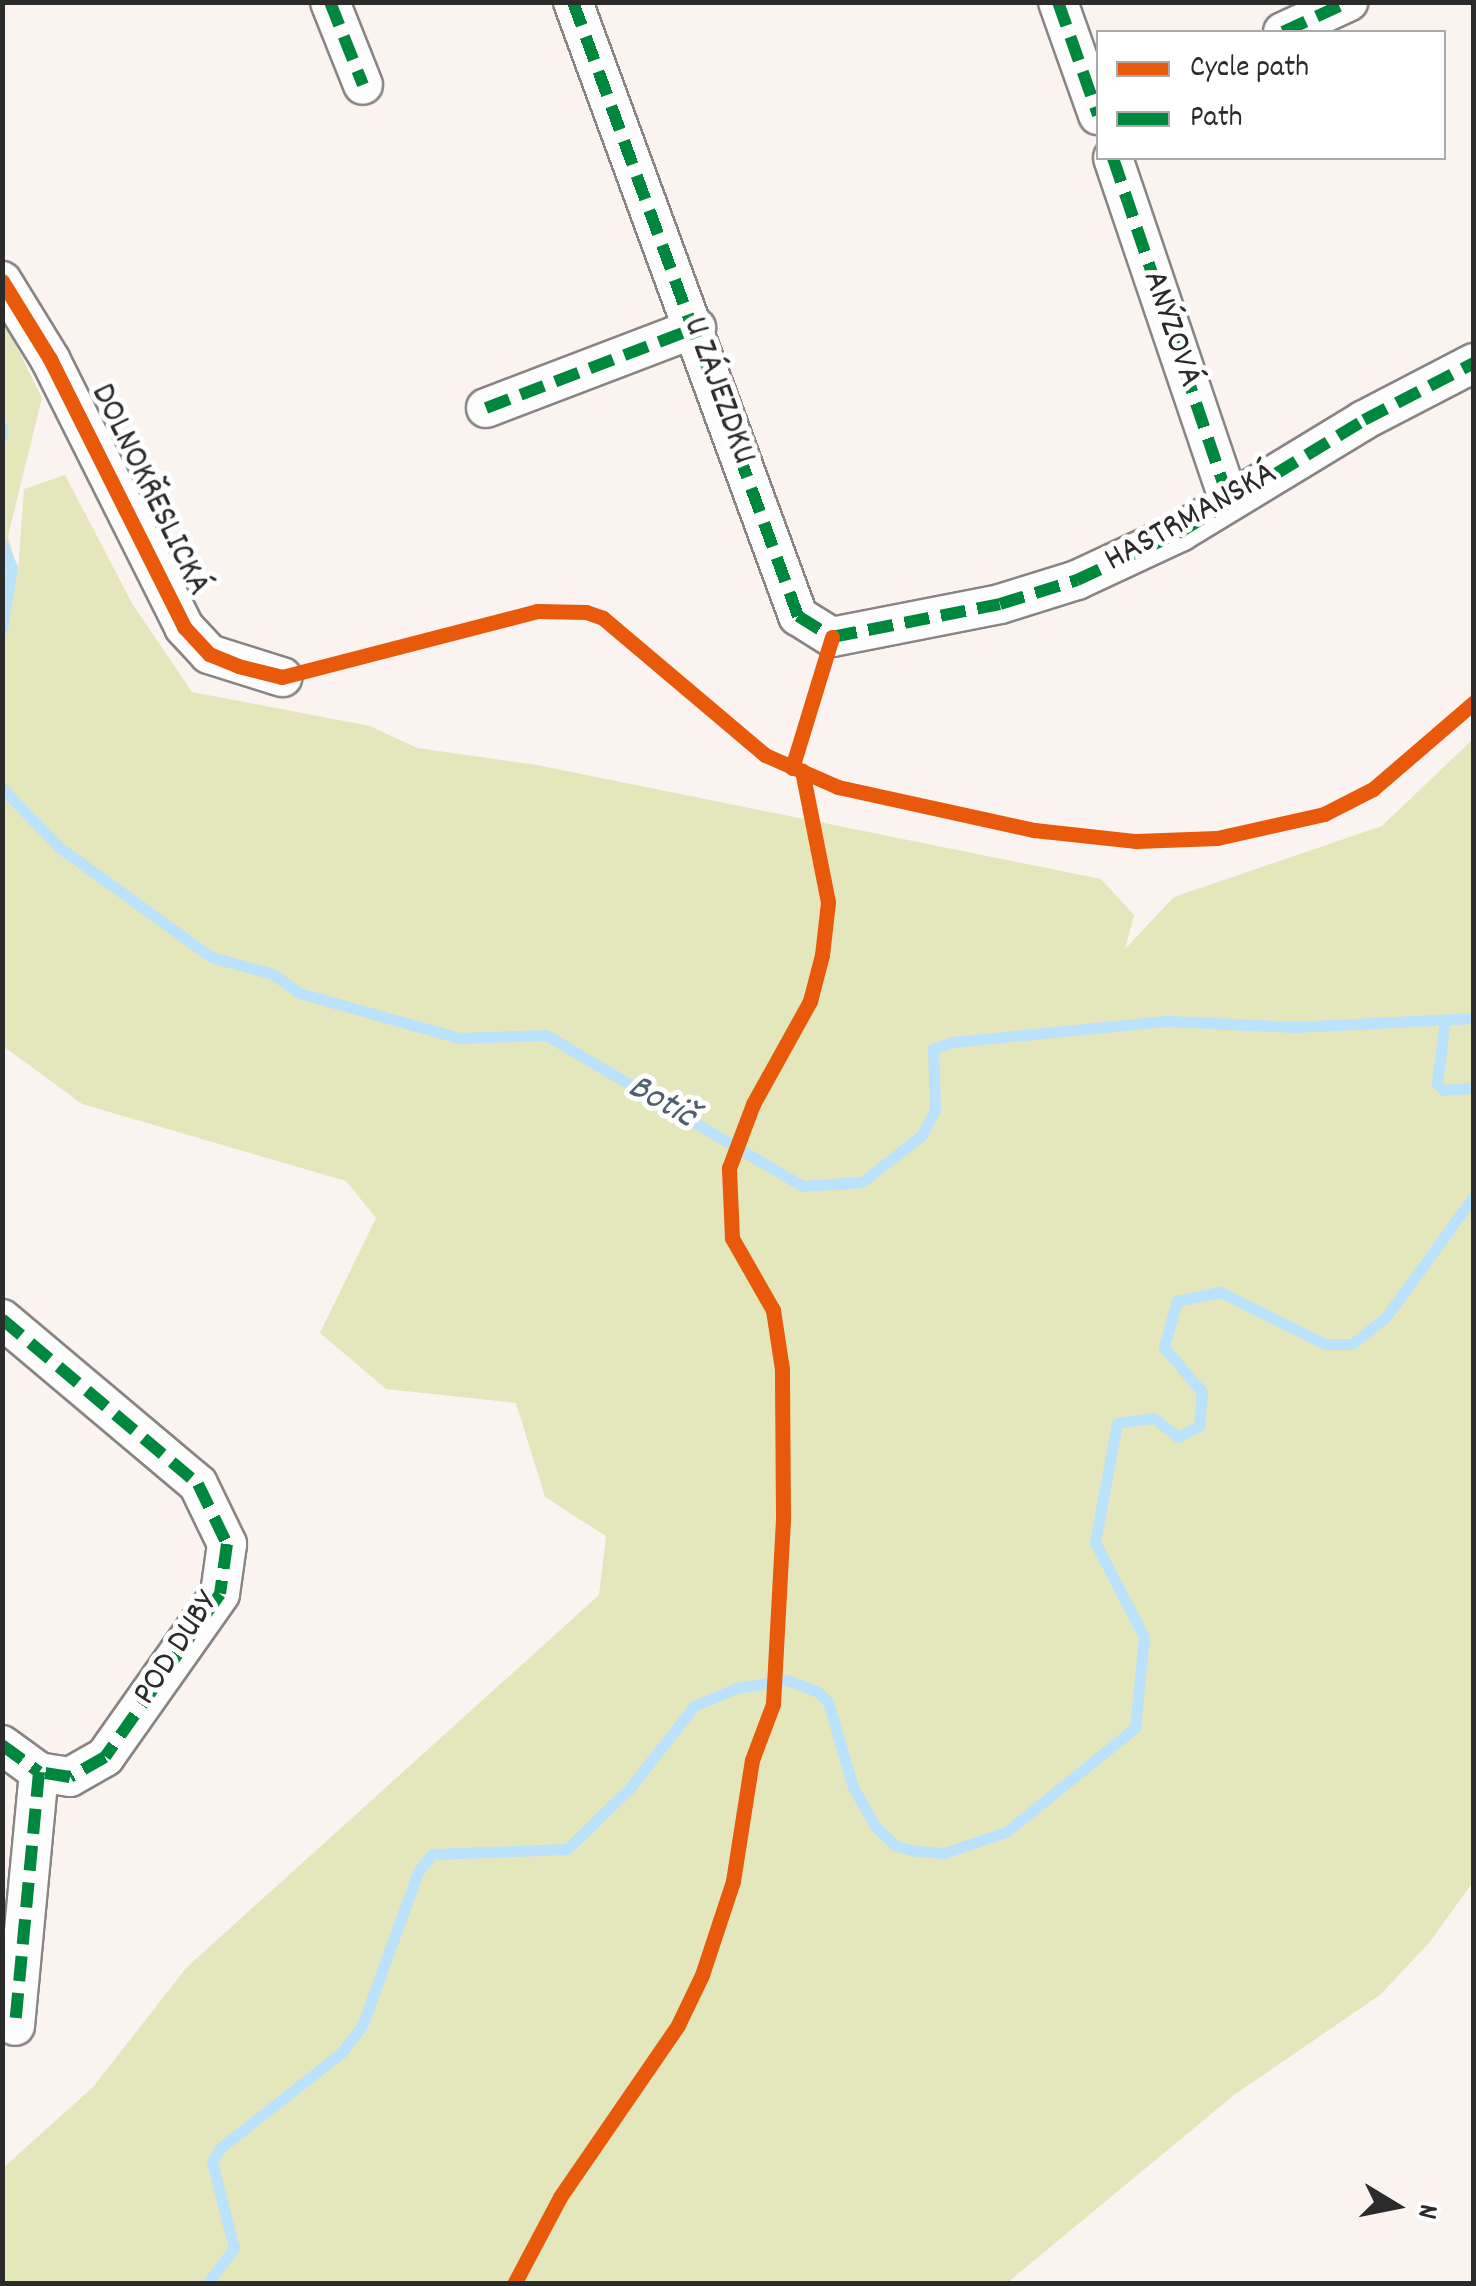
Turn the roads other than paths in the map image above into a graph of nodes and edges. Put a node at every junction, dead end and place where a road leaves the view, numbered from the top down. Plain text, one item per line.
1 (330, 2) edge
2 (572, 2) edge
3 (1058, 2) edge
4 (1348, 2) edge
5 (1287, 30) edge
6 (363, 85) dead end
7 (1096, 110) edge
8 (1114, 160) edge
9 (2, 281) edge
10 (696, 328) junction
11 (1474, 363) edge
12 (486, 408) dead end
13 (1229, 501) junction
14 (832, 638) joint
15 (282, 677) dead end
16 (2, 1319) edge
17 (2, 1745) edge
18 (39, 1772) junction
19 (15, 2026) dead end

1 - 6 street
2 - 10 street, U ZÁJEZDKU
3 - 7 street
4 - 5 street
8 - 13 street, ANÝZOVÁ
9 - 15 street, DOLNOKŘESLICKÁ
10 - 12 street
10 - 14 street, U ZÁJEZDKU
11 - 13 street, HASTRMANSKÁ
13 - 14 street, HASTRMANSKÁ
16 - 18 street, POD DUBY
17 - 18 street
18 - 19 street

